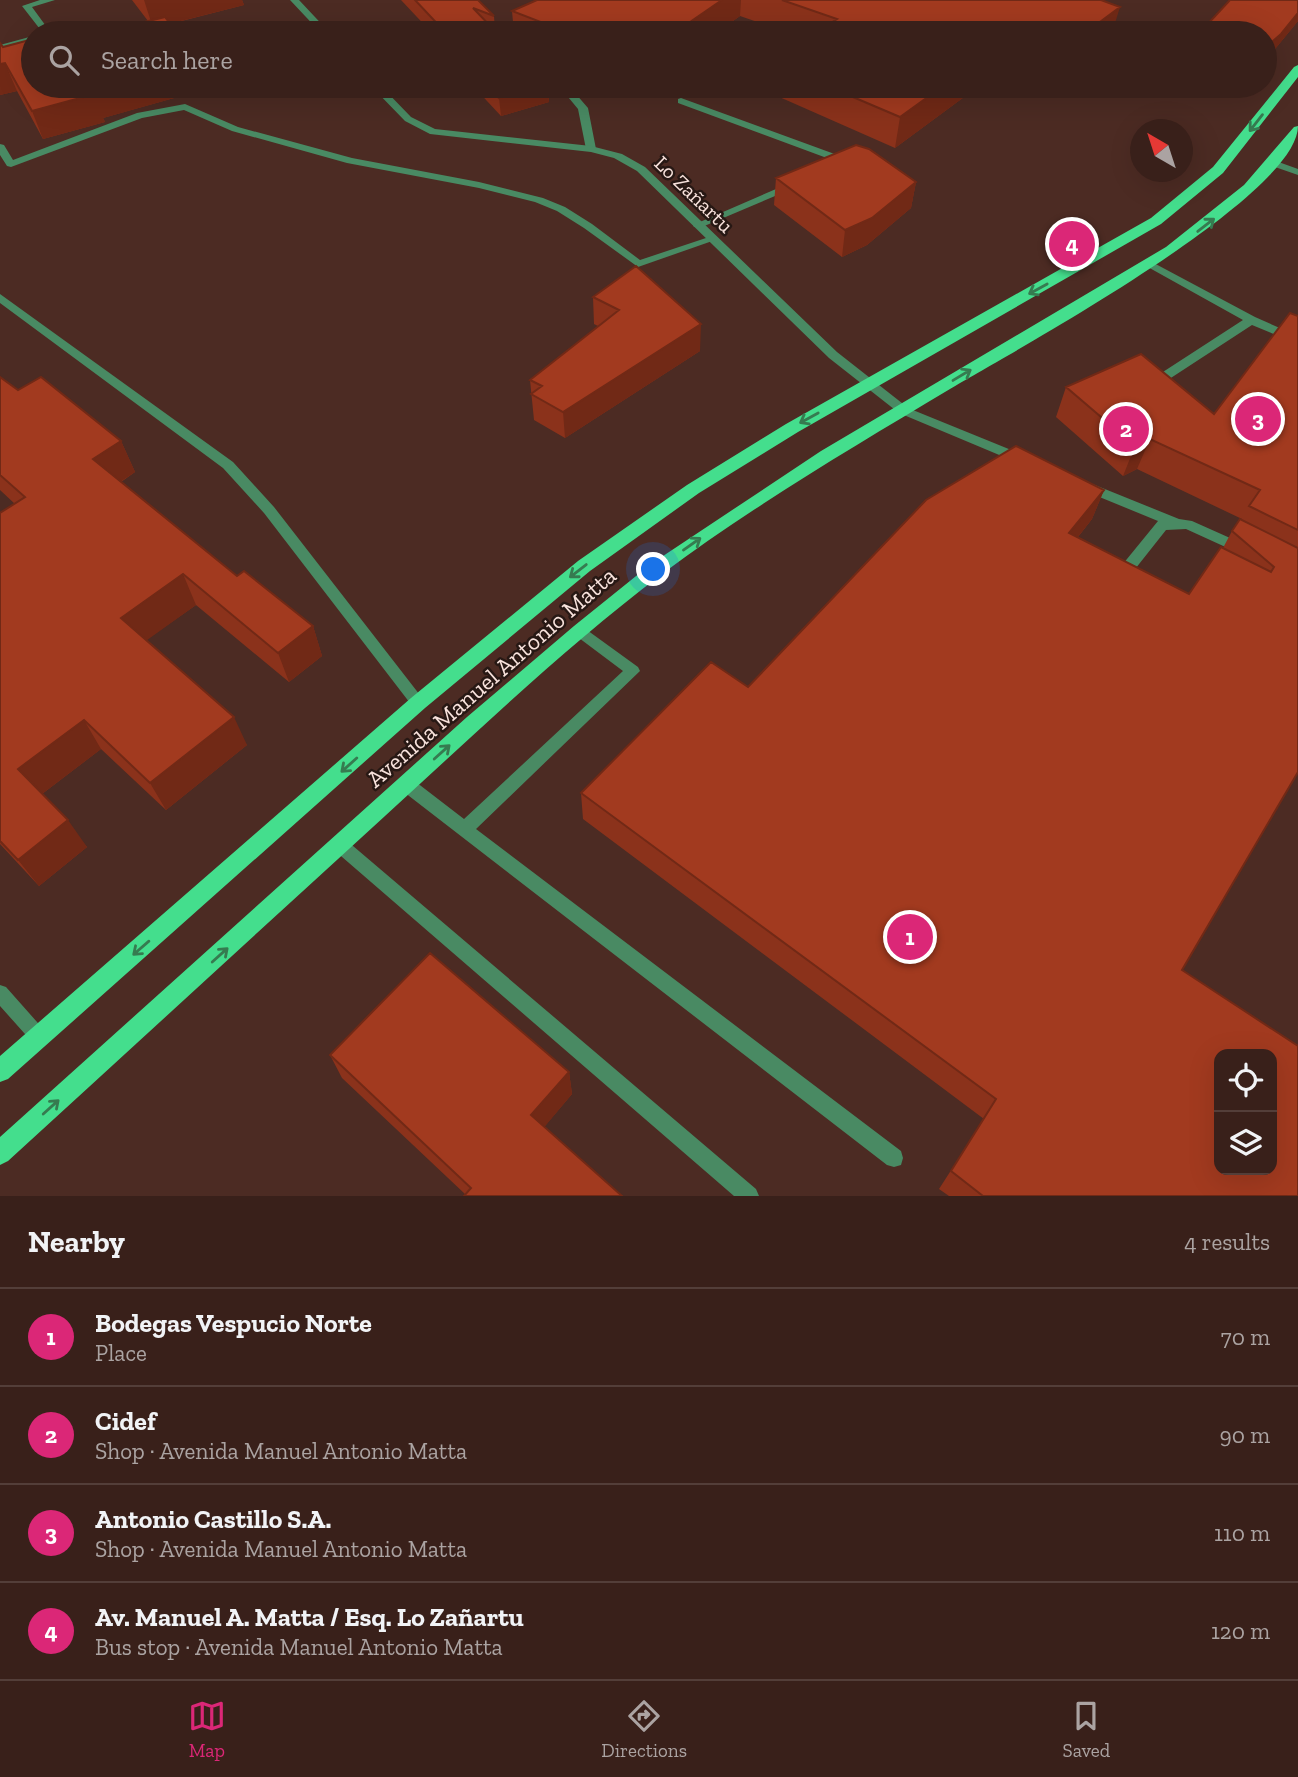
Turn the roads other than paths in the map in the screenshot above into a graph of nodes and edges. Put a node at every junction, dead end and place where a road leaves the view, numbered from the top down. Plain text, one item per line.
1 (51, 0) edge
2 (294, 0) edge
3 (38, 21) edge
4 (314, 21) edge
5 (21, 42) edge
6 (0, 48) edge
7 (1298, 69) edge
8 (1277, 96) edge
9 (388, 98) edge
10 (574, 98) edge
11 (1275, 98) edge
12 (681, 101) dead end
13 (1298, 130) edge
14 (0, 147) edge
15 (590, 149) junction
16 (846, 162) junction
17 (1273, 163) junction
18 (834, 167) edge
19 (858, 167) edge
20 (1298, 172) edge
21 (797, 183) edge
22 (698, 225) junction
23 (713, 239) junction
24 (1150, 264) junction
25 (0, 298) edge
26 (1251, 320) junction
27 (1298, 340) edge
28 (1153, 384) edge
29 (869, 385) junction
30 (903, 410) junction
31 (1039, 466) edge
32 (1076, 482) edge
33 (1175, 523) junction
34 (1262, 559) edge
35 (1123, 574) edge
36 (580, 631) junction
37 (418, 703) junction
38 (406, 784) junction
39 (464, 830) junction
40 (340, 845) junction
41 (0, 993) edge
42 (39, 1037) junction
43 (0, 1071) edge
44 (0, 1153) edge
45 (894, 1158) dead end
46 (749, 1196) edge

1 - 3 street
2 - 4 street
5 - 6 street
7 -> 8 main road, Avenida Manuel Antonio Matta
9 - 15 street, Lo Zañartu
10 - 15 street
11 -> 29 main road, Avenida Manuel Antonio Matta
12 - 16 street
13 - 17 main road, Avenida Manuel Antonio Matta
14 - 23 street
15 - 22 street, Lo Zañartu
16 - 18 street
16 - 19 street
17 - 20 street
24 -> 17 main road, Avenida Manuel Antonio Matta
21 - 22 street
22 - 23 street, Lo Zañartu
23 - 29 street, Lo Zañartu
24 - 26 street
30 -> 24 main road, Avenida Manuel Antonio Matta
25 - 37 street
26 - 27 street
26 - 28 street
29 - 30 street, Lo Zañartu
29 -> 37 main road, Avenida Manuel Antonio Matta
30 - 31 street, Lo Zañartu
36 -> 30 main road, Avenida Manuel Antonio Matta
32 - 33 street
33 - 34 street
33 - 35 street
38 -> 36 main road, Avenida Manuel Antonio Matta
36 - 39 street
37 -> 42 main road, Avenida Manuel Antonio Matta
38 - 39 street
38 - 40 main road, Avenida Manuel Antonio Matta
39 - 45 street
44 -> 40 main road, Avenida Manuel Antonio Matta
40 - 46 street
41 - 42 street
42 - 43 main road, Avenida Manuel Antonio Matta

